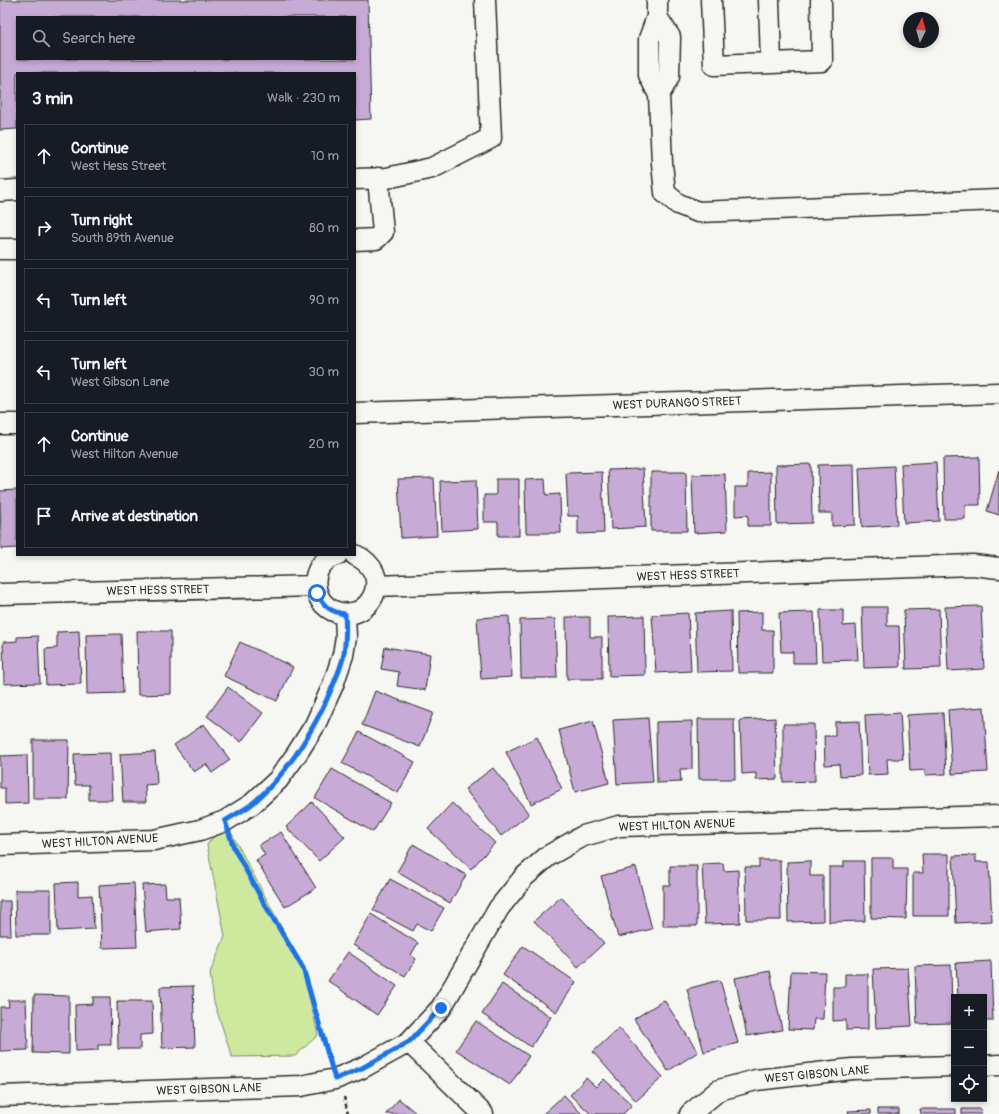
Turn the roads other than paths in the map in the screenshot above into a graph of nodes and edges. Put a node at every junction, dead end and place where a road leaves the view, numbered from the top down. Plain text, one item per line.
1 (484, 0) edge
2 (711, 0) edge
3 (769, 0) edge
4 (821, 0) edge
5 (657, 8) edge
6 (771, 63) junction
7 (378, 178) junction
8 (356, 179) edge
9 (16, 190) edge
10 (0, 191) edge
11 (999, 200) edge
12 (356, 240) edge
13 (0, 249) edge
14 (16, 249) edge
15 (999, 393) edge
16 (356, 413) edge
17 (0, 424) edge
18 (16, 424) edge
19 (356, 555) edge
20 (335, 556) edge
21 (999, 568) edge
22 (315, 586) junction
23 (376, 586) junction
24 (0, 594) edge
25 (345, 614) junction
26 (999, 816) edge
27 (0, 845) edge
28 (409, 1042) junction
29 (999, 1065) edge
30 (951, 1066) edge
31 (987, 1066) edge
32 (0, 1096) edge
33 (483, 1114) edge
34 (690, 1114) edge

1 - 7 street
2 - 6 street
3 - 6 street
4 - 6 street
5 - 11 street
7 - 8 street
7 - 12 street
9 - 10 street
13 - 14 street
15 - 16 street, WEST DURANGO STREET
17 - 18 street
19 - 23 street
20 - 22 street
21 - 23 street, WEST HESS STREET
22 - 24 street, WEST HESS STREET
22 - 25 street
23 - 25 street
25 - 27 street, WEST HILTON AVENUE
26 - 28 street, WEST HILTON AVENUE
28 - 32 street, WEST GIBSON LANE
28 - 33 street
29 - 31 street
30 - 34 street, WEST GIBSON LANE

